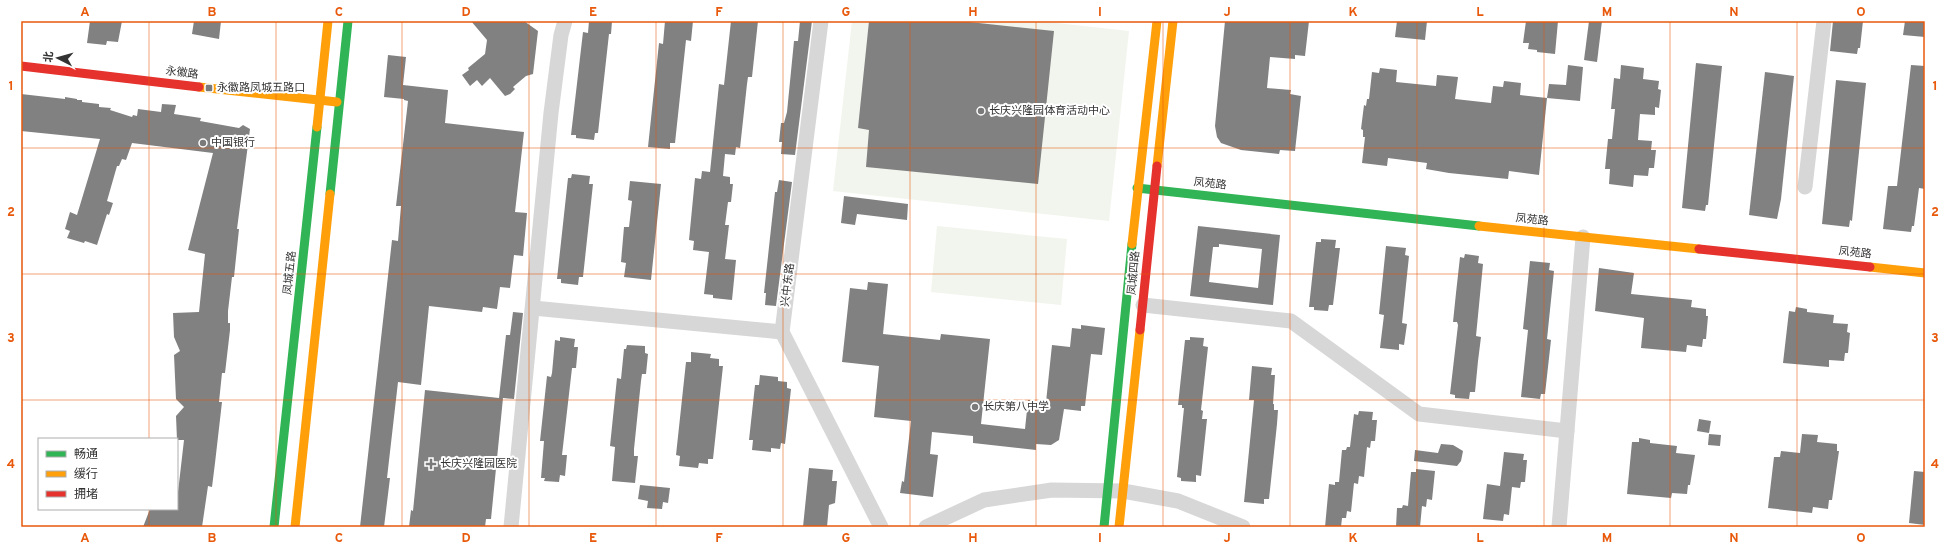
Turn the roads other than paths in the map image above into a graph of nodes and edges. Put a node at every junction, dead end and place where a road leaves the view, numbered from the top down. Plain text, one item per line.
1 (328, 21) edge
2 (348, 21) edge
3 (565, 21) edge
4 (821, 21) edge
5 (1157, 21) edge
6 (1172, 21) edge
7 (1824, 21) edge
8 (21, 66) edge
9 (320, 102) junction
10 (340, 102) junction
11 (1805, 187) dead end
12 (1137, 188) junction
13 (1153, 190) junction
14 (1583, 237) junction
15 (1925, 273) edge
16 (1143, 305) junction
17 (533, 308) junction
18 (782, 332) junction
19 (1567, 431) junction
20 (1116, 491) junction
21 (274, 527) edge
22 (295, 527) edge
23 (511, 527) edge
24 (882, 527) edge
25 (926, 527) edge
26 (1104, 527) edge
27 (1119, 527) edge
28 (1243, 527) edge
29 (1559, 527) edge

1 - 9 street, 凤城五路
2 - 10 street
3 - 17 street
4 - 18 street, 兴中东路
5 - 12 street, 凤城四路
6 - 13 street, 凤城四路
7 - 11 street
8 - 9 street, 永徽路
9 - 10 street, 永徽路
9 - 21 street, 凤城五路
10 - 22 street
12 - 13 street, 凤苑路
12 - 20 street, 凤城四路
13 - 14 street, 凤苑路
13 - 16 street, 凤城四路
14 - 15 street, 凤苑路
14 - 19 street
16 - 19 street
16 - 20 street, 凤城四路
17 - 18 street
17 - 23 street
18 - 24 street
19 - 29 street
20 - 25 street
20 - 26 street, 凤城四路
20 - 27 street, 凤城四路
20 - 28 street

